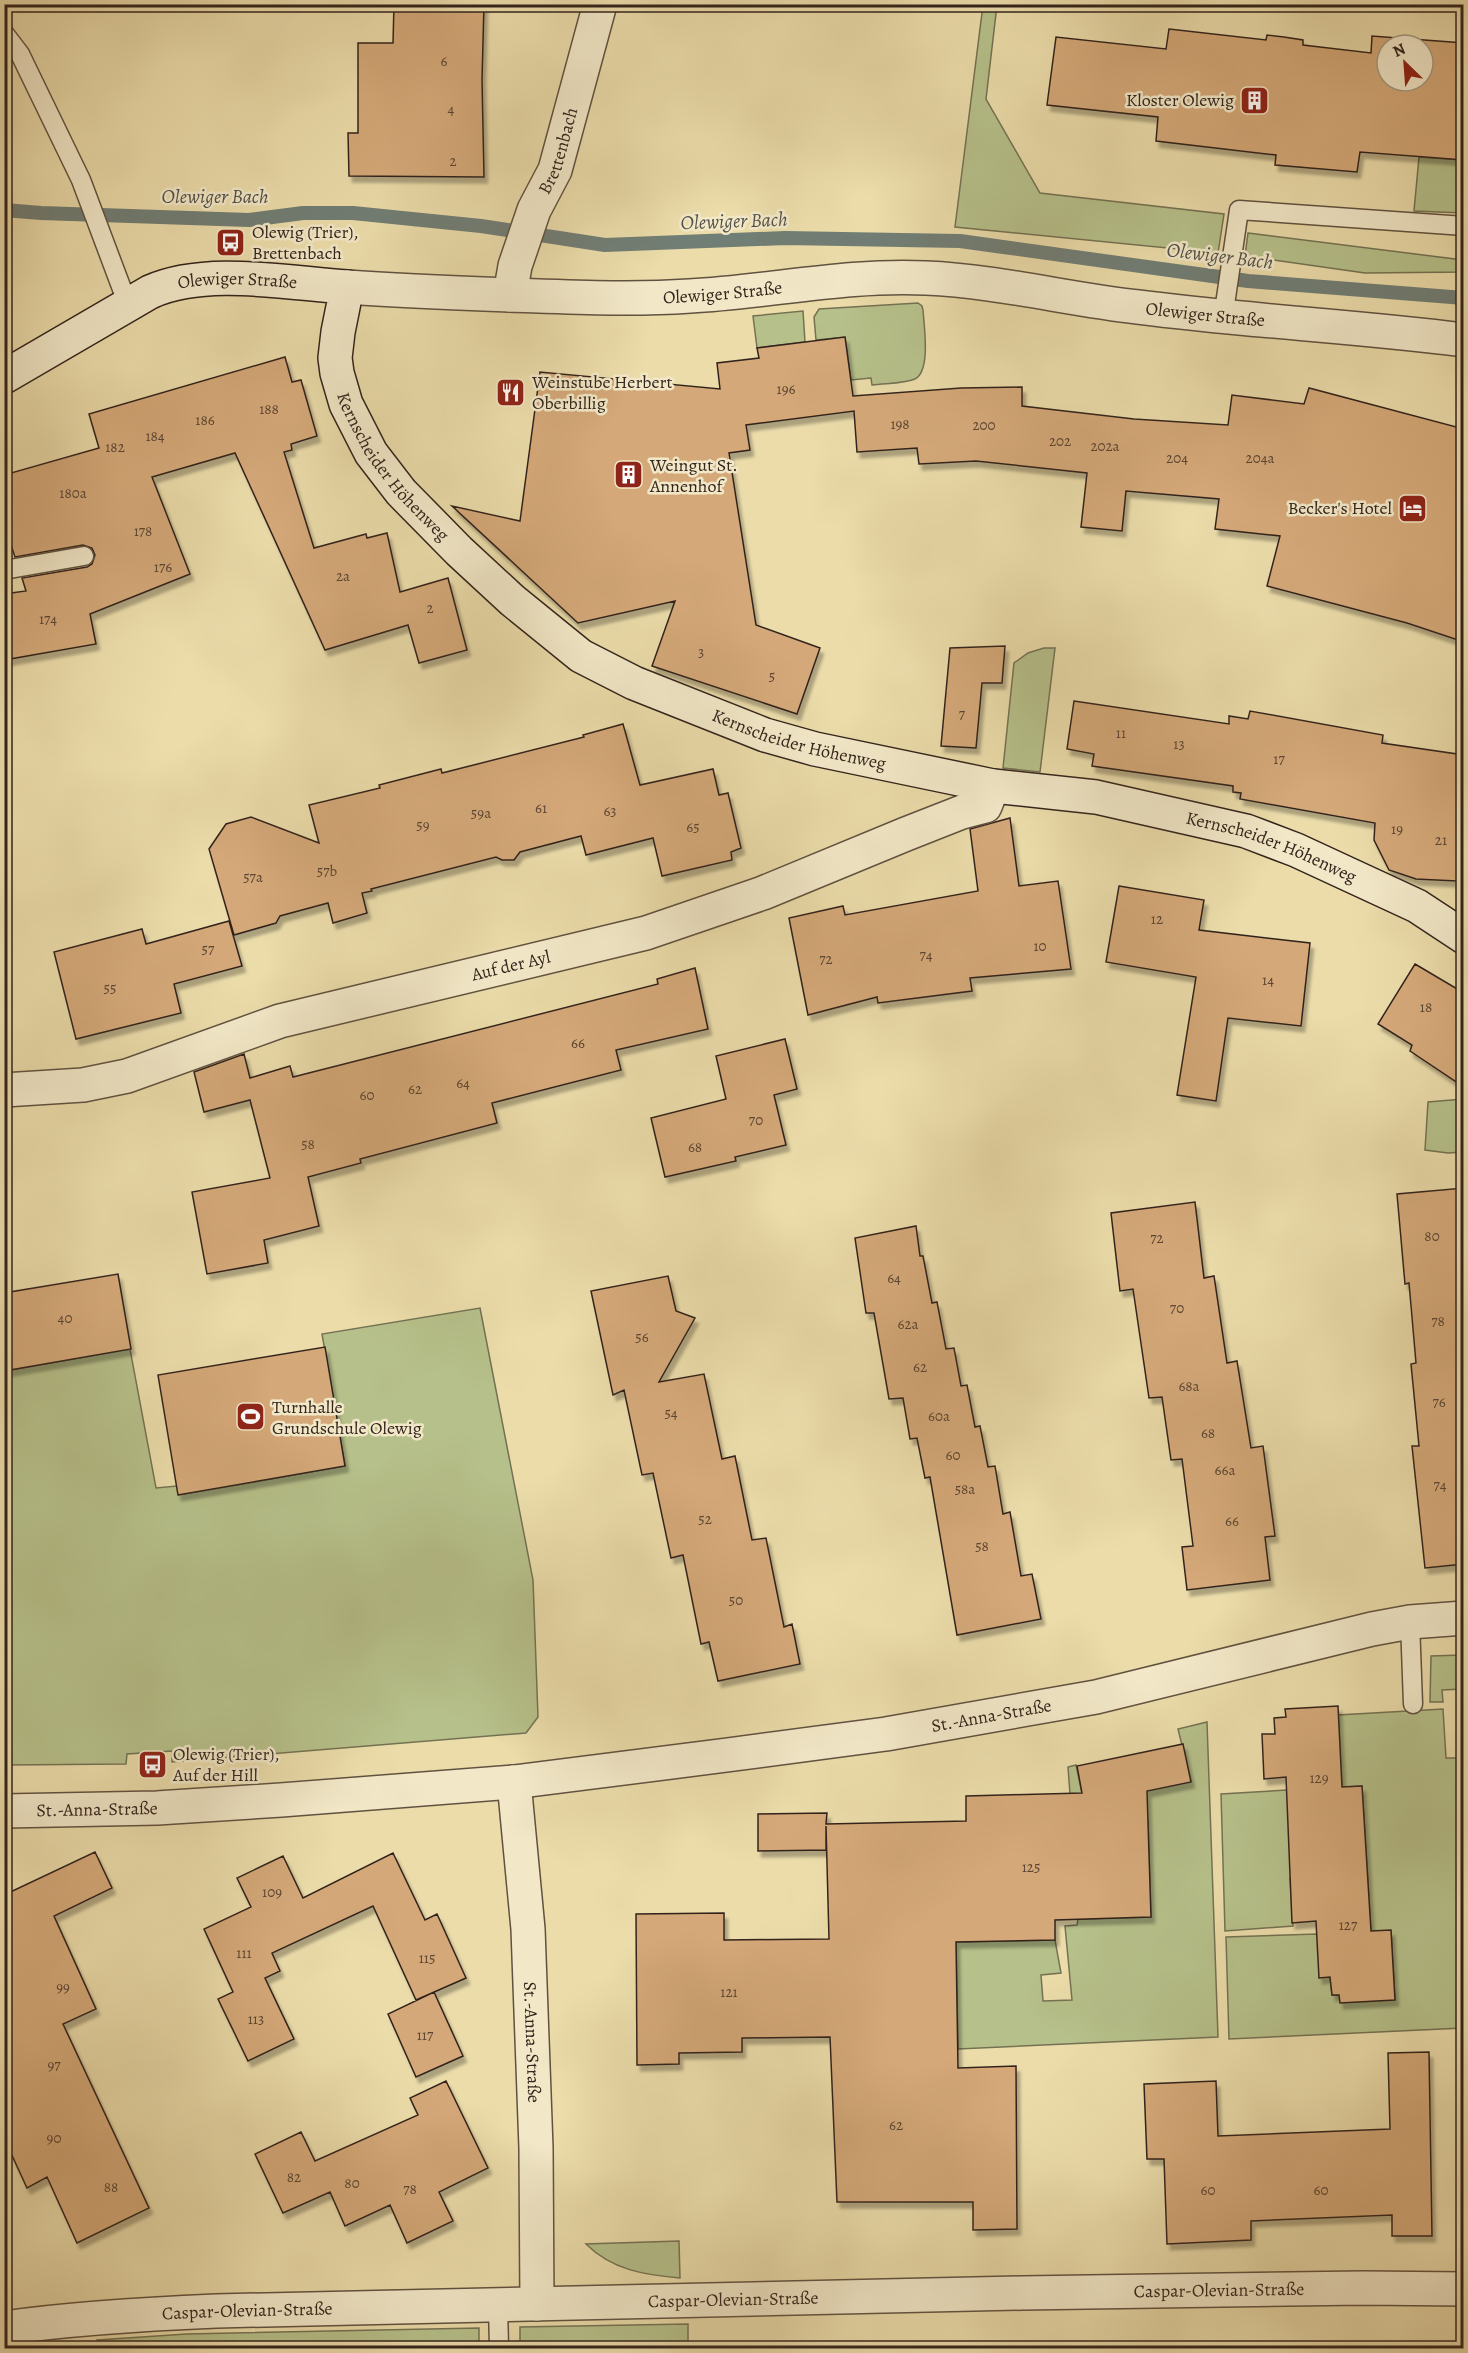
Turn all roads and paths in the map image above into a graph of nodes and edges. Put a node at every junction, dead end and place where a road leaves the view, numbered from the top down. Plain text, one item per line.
1 (600, 4) edge
2 (4, 33) edge
3 (1464, 226) edge
4 (346, 287) junction
5 (510, 295) junction
6 (128, 305) junction
7 (1225, 305) junction
8 (1464, 340) edge
9 (4, 377) edge
10 (84, 556) dead end
11 (4, 570) edge
12 (993, 786) junction
13 (1464, 936) edge
14 (4, 1090) edge
15 (1464, 1618) edge
16 (1410, 1622) junction
17 (1413, 1704) dead end
18 (514, 1782) junction
19 (4, 1811) edge
20 (1464, 2289) edge
21 (537, 2304) junction
22 (498, 2306) junction
23 (4, 2328) edge
24 (499, 2349) edge

1 - 5 street, Brettenbach
2 - 6 lane
3 - 7 lane
4 - 5 street, Olewiger Straße
4 - 6 street, Olewiger Straße
4 - 12 street, Kernscheider Höhenweg
5 - 7 street, Olewiger Straße
6 - 9 street, Olewiger Straße
7 - 8 street, Olewiger Straße
10 - 11 lane
12 - 13 street, Kernscheider Höhenweg
12 - 14 street, Auf der Ayl
15 - 16 street, St.-Anna-Straße
16 - 17 lane
16 - 18 street, St.-Anna-Straße
18 - 19 street, St.-Anna-Straße
18 - 21 street, St.-Anna-Straße
20 - 21 street, Caspar-Olevian-Straße
21 - 22 street, Caspar-Olevian-Straße
22 - 23 street, Caspar-Olevian-Straße
22 - 24 lane

